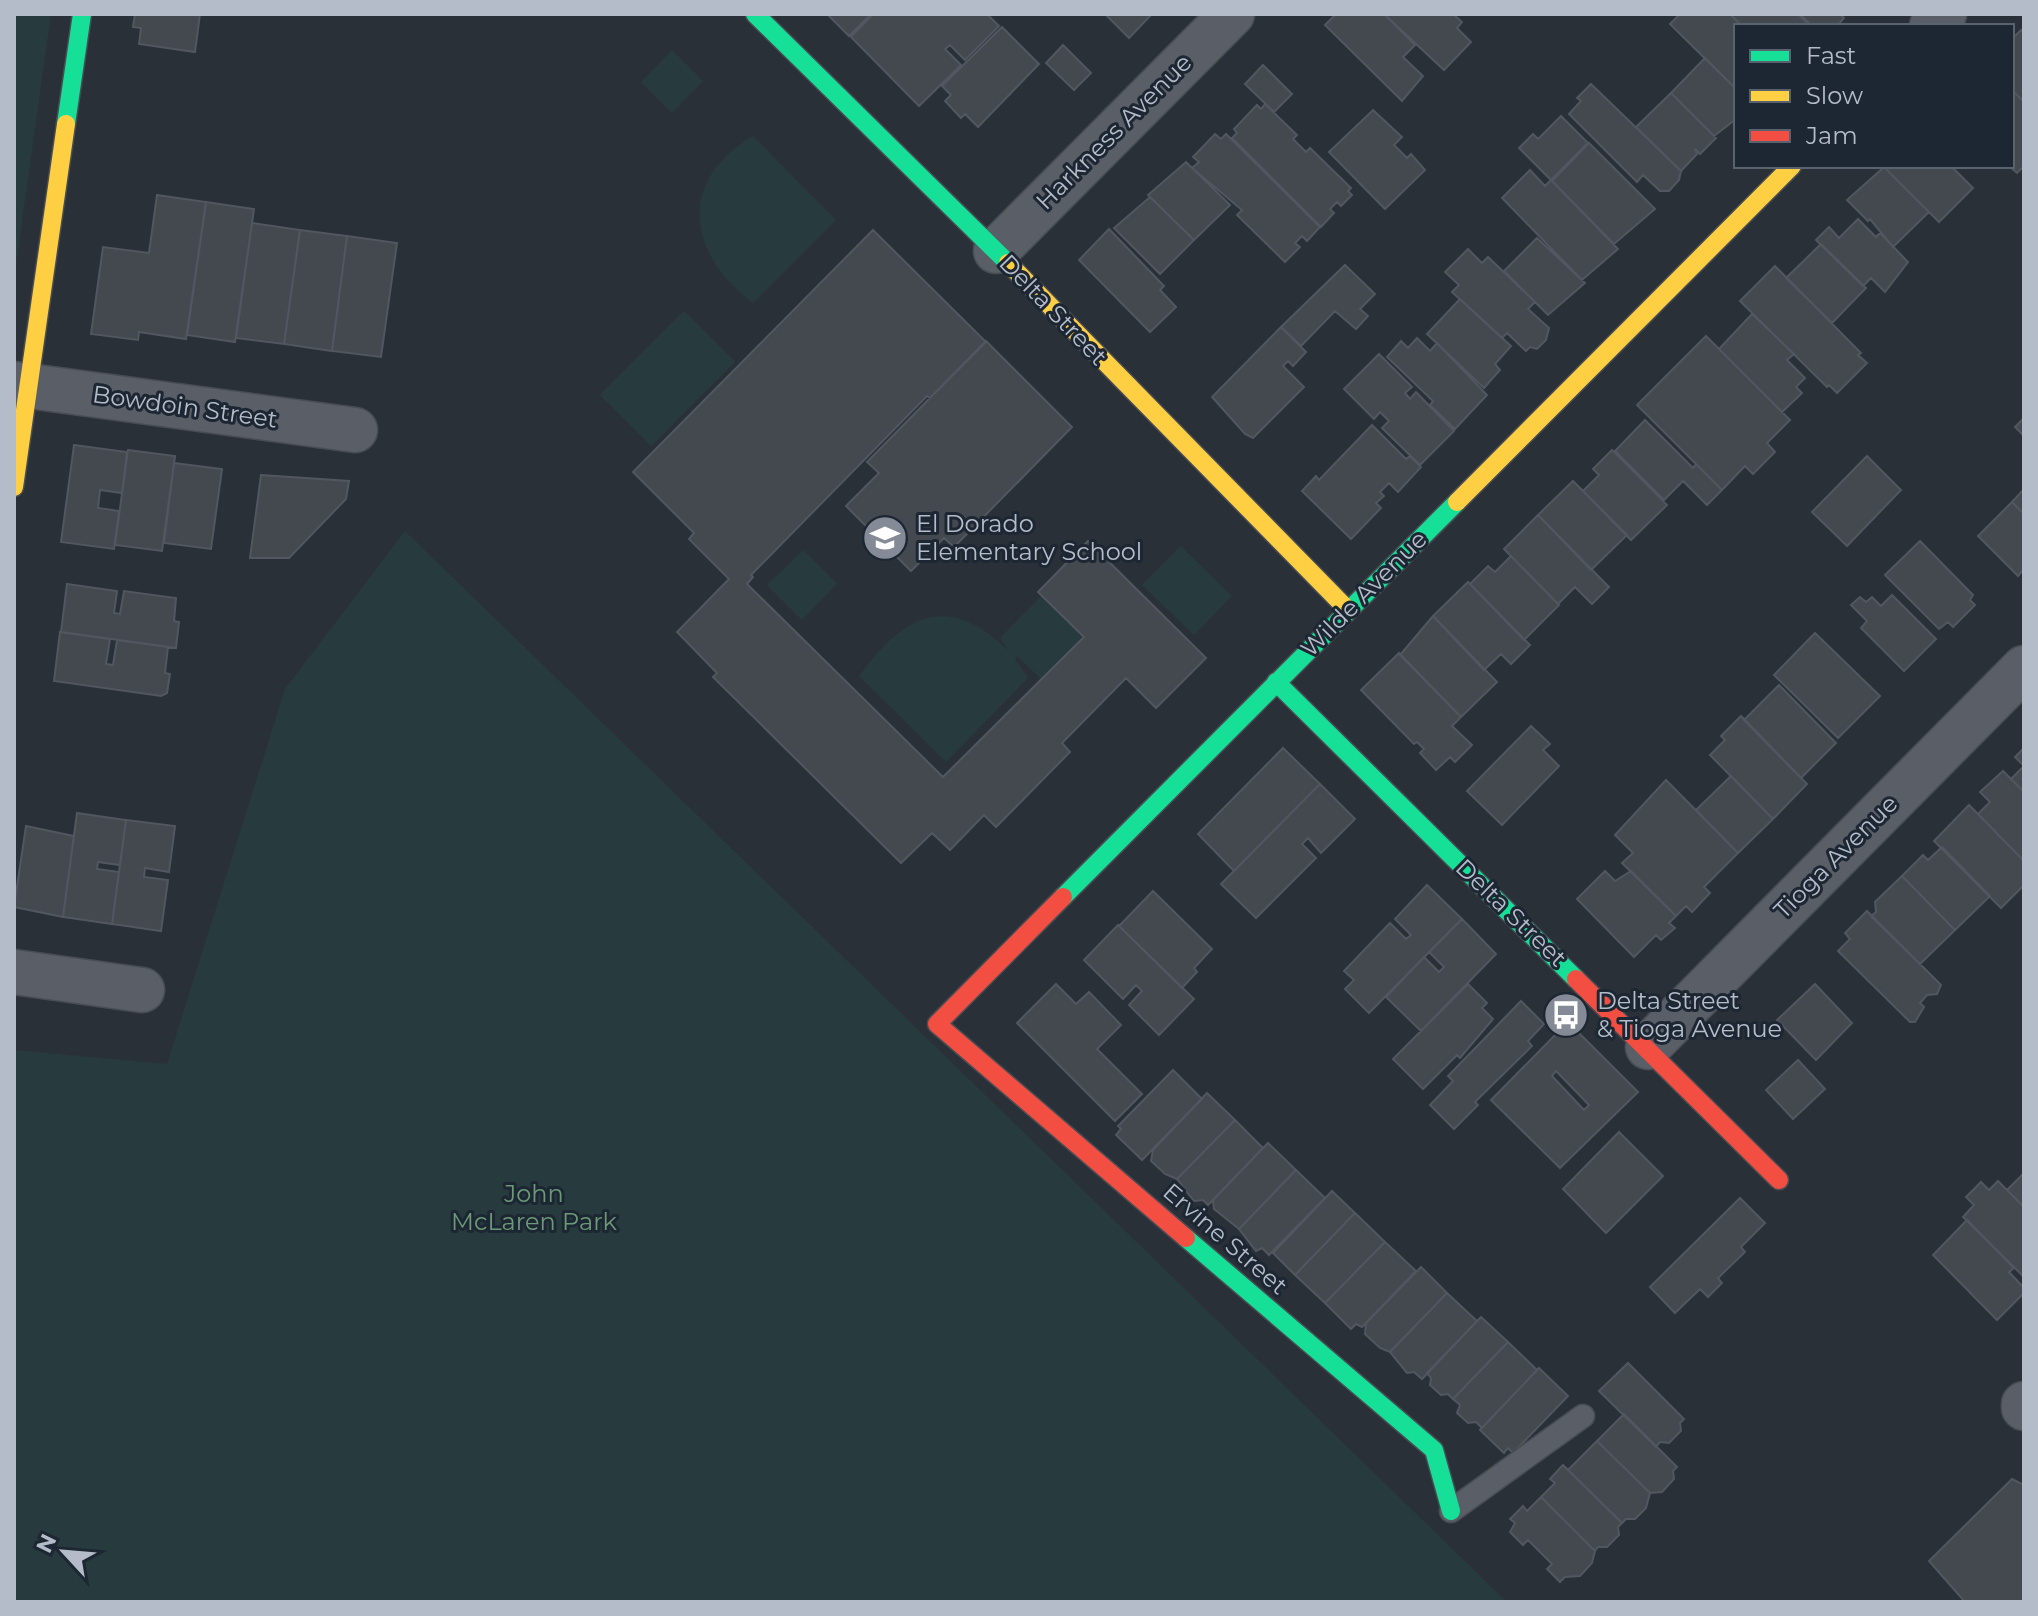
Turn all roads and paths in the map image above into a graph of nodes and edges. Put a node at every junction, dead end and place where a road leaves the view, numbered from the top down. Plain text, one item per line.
1 (82, 14) edge
2 (755, 14) edge
3 (1232, 14) edge
4 (1790, 168) edge
5 (996, 251) junction
6 (20, 385) edge
7 (355, 430) dead end
8 (14, 487) edge
9 (1348, 610) junction
10 (2024, 668) edge
11 (1276, 682) junction
12 (14, 972) edge
13 (142, 990) dead end
14 (937, 1024) joint
15 (1648, 1047) junction
16 (1779, 1180) dead end
17 (1583, 1416) dead end
18 (1451, 1511) joint

1 - 6 street
2 - 5 street, Delta Street
3 - 5 street, Harkness Avenue
4 - 9 street, Wilde Avenue
5 - 9 street, Delta Street
6 - 7 street, Bowdoin Street
6 - 8 street
9 - 11 street, Wilde Avenue
10 - 15 street, Tioga Avenue
11 - 14 street, Wilde Avenue
11 - 15 street, Delta Street
12 - 13 street
14 - 18 street, Ervine Street
15 - 16 street, Delta Street
17 - 18 lane

